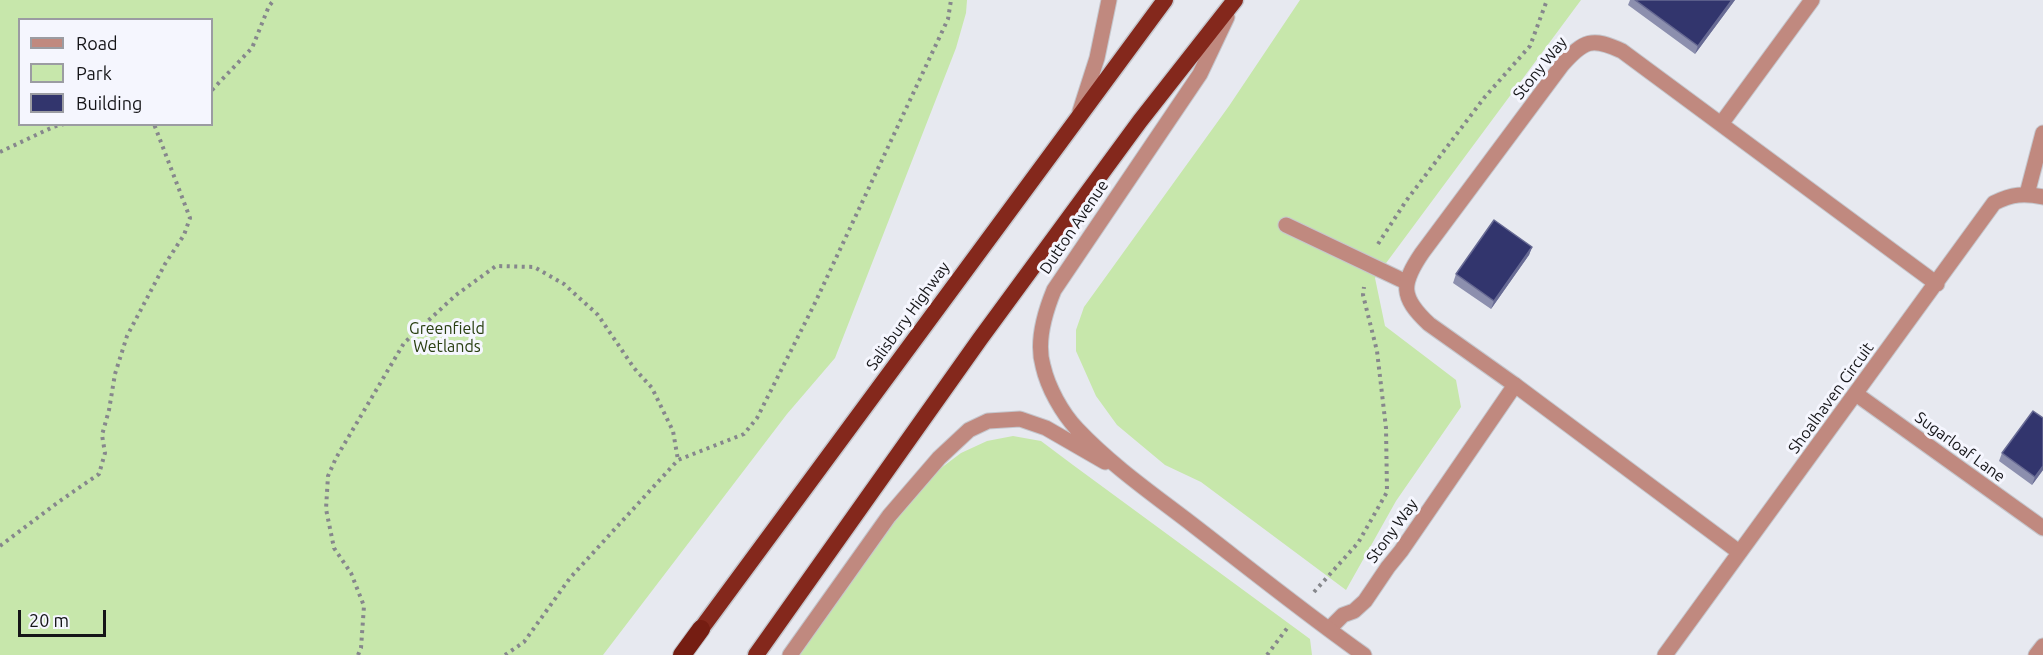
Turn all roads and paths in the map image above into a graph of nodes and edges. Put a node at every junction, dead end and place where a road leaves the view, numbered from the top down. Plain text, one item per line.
1 (274, 0) edge
2 (951, 0) edge
3 (1109, 0) edge
4 (1165, 0) edge
5 (1234, 0) edge
6 (1812, 0) edge
7 (213, 89) edge
8 (1078, 117) junction
9 (1721, 124) junction
10 (57, 126) edge
11 (155, 126) edge
12 (2043, 133) edge
13 (0, 152) edge
14 (2027, 194) junction
15 (2043, 198) edge
16 (1286, 225) dead end
17 (1406, 282) junction
18 (1936, 284) junction
19 (1515, 385) junction
20 (1856, 394) junction
21 (678, 460) junction
22 (1125, 472) junction
23 (2043, 528) edge
24 (0, 546) edge
25 (1739, 552) junction
26 (1301, 609) junction
27 (701, 629) joint
28 (1329, 629) junction
29 (2043, 646) edge
30 (1355, 652) edge
31 (358, 655) edge
32 (505, 655) edge
33 (682, 655) edge
34 (756, 655) edge
35 (790, 655) edge
36 (1267, 655) edge
37 (1665, 655) edge
38 (2036, 655) edge

1 - 7 path
2 - 21 path
3 - 8 street
4 - 8 highway, Salisbury Highway
5 - 22 street, Dutton Avenue
5 - 34 highway
6 - 9 street
8 - 27 highway, Salisbury Highway
9 - 17 street, Stony Way
9 - 18 street, Stony Way
10 - 13 path
11 - 24 path
12 - 14 street
14 - 15 street, Shoalhaven Circuit
14 - 18 street, Shoalhaven Circuit
16 - 17 street
17 - 19 street
18 - 20 street, Shoalhaven Circuit
19 - 25 street
19 - 28 street, Stony Way
20 - 23 street, Sugarloaf Lane
20 - 25 street, Shoalhaven Circuit
21 - 31 path
21 - 32 path
22 - 26 street, Dutton Avenue
22 - 35 street, Dutton Avenue
25 - 37 street, Shoalhaven Circuit
26 - 28 street, Dutton Avenue
26 - 36 path
27 - 33 highway, Salisbury Highway
28 - 30 street, Dutton Avenue
29 - 38 street

